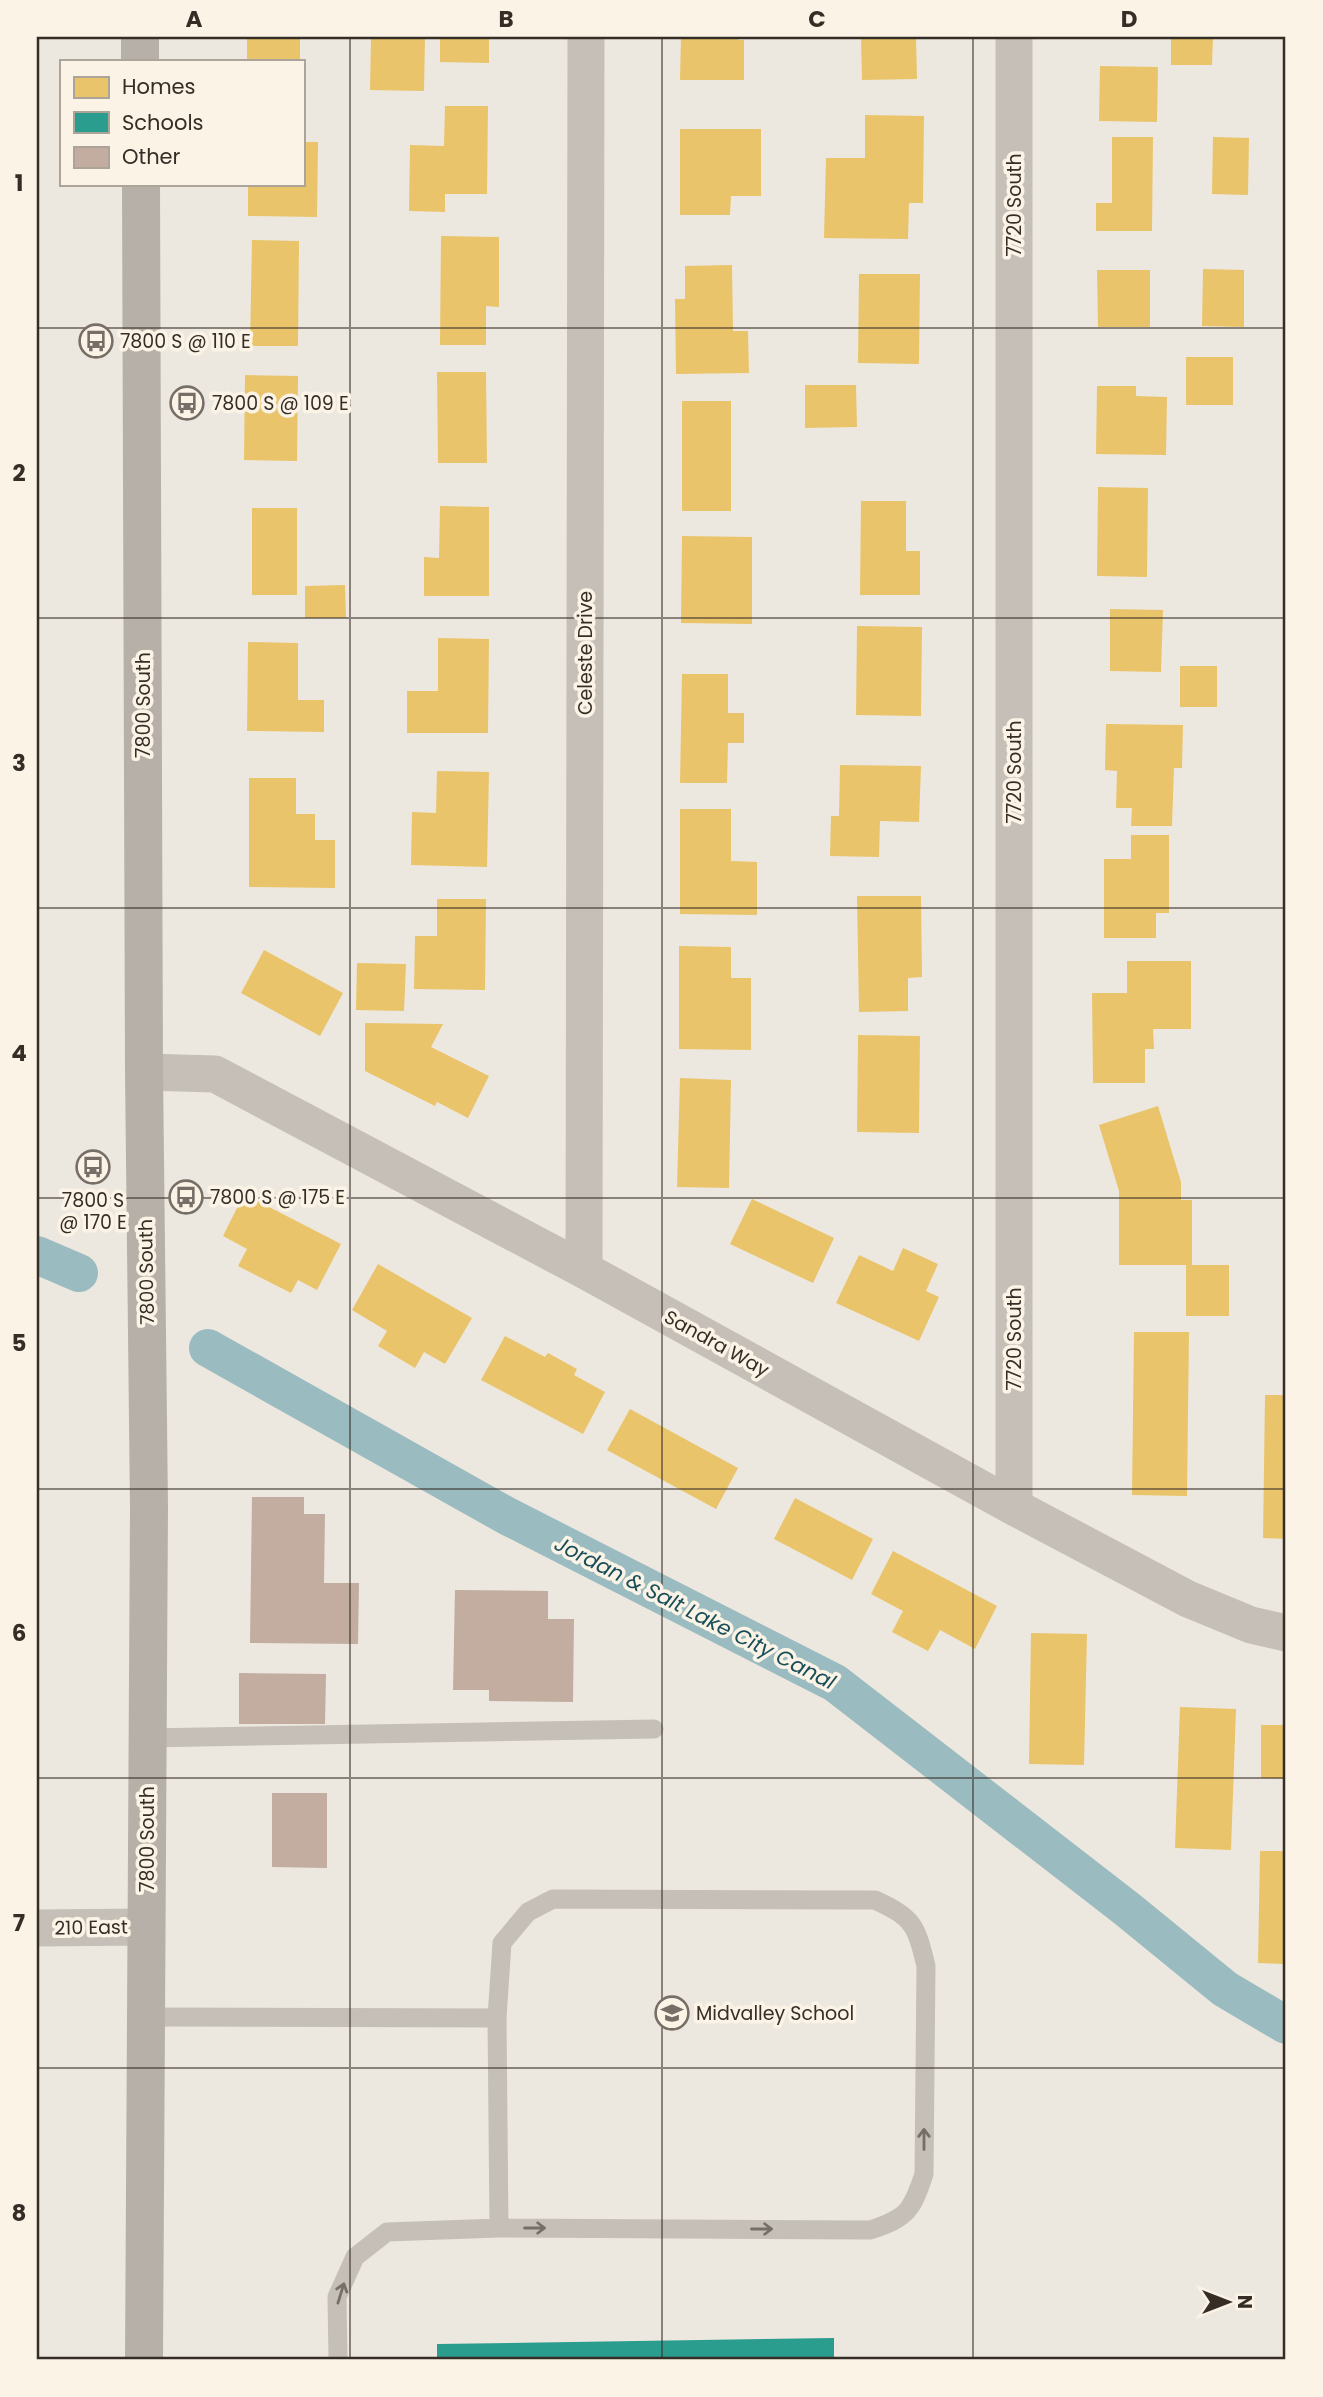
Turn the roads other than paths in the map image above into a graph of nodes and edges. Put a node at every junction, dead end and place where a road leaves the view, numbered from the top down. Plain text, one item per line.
1 (140, 37) edge
2 (586, 37) edge
3 (1014, 37) edge
4 (140, 60) edge
5 (141, 186) edge
6 (144, 1072) junction
7 (584, 1270) junction
8 (1014, 1507) junction
9 (1286, 1633) edge
10 (654, 1729) dead end
11 (148, 1738) junction
12 (146, 1927) junction
13 (37, 1928) edge
14 (146, 2017) junction
15 (497, 2018) junction
16 (499, 2228) junction
17 (144, 2360) edge
18 (338, 2360) edge

1 - 4 main road
2 - 7 street, Celeste Drive
3 - 8 street, 7720 South
5 - 6 main road, 7800 South
6 - 7 street, Sandra Way
6 - 11 main road, 7800 South
7 - 8 street, Sandra Way
8 - 9 street, Sandra Way
10 - 11 lane
11 - 12 main road, 7800 South
12 - 13 street, 210 East
12 - 14 main road, 7800 South
14 - 15 lane
14 - 17 main road, 7800 South
15 - 16 lane
16 -> 15 lane
18 -> 16 lane

